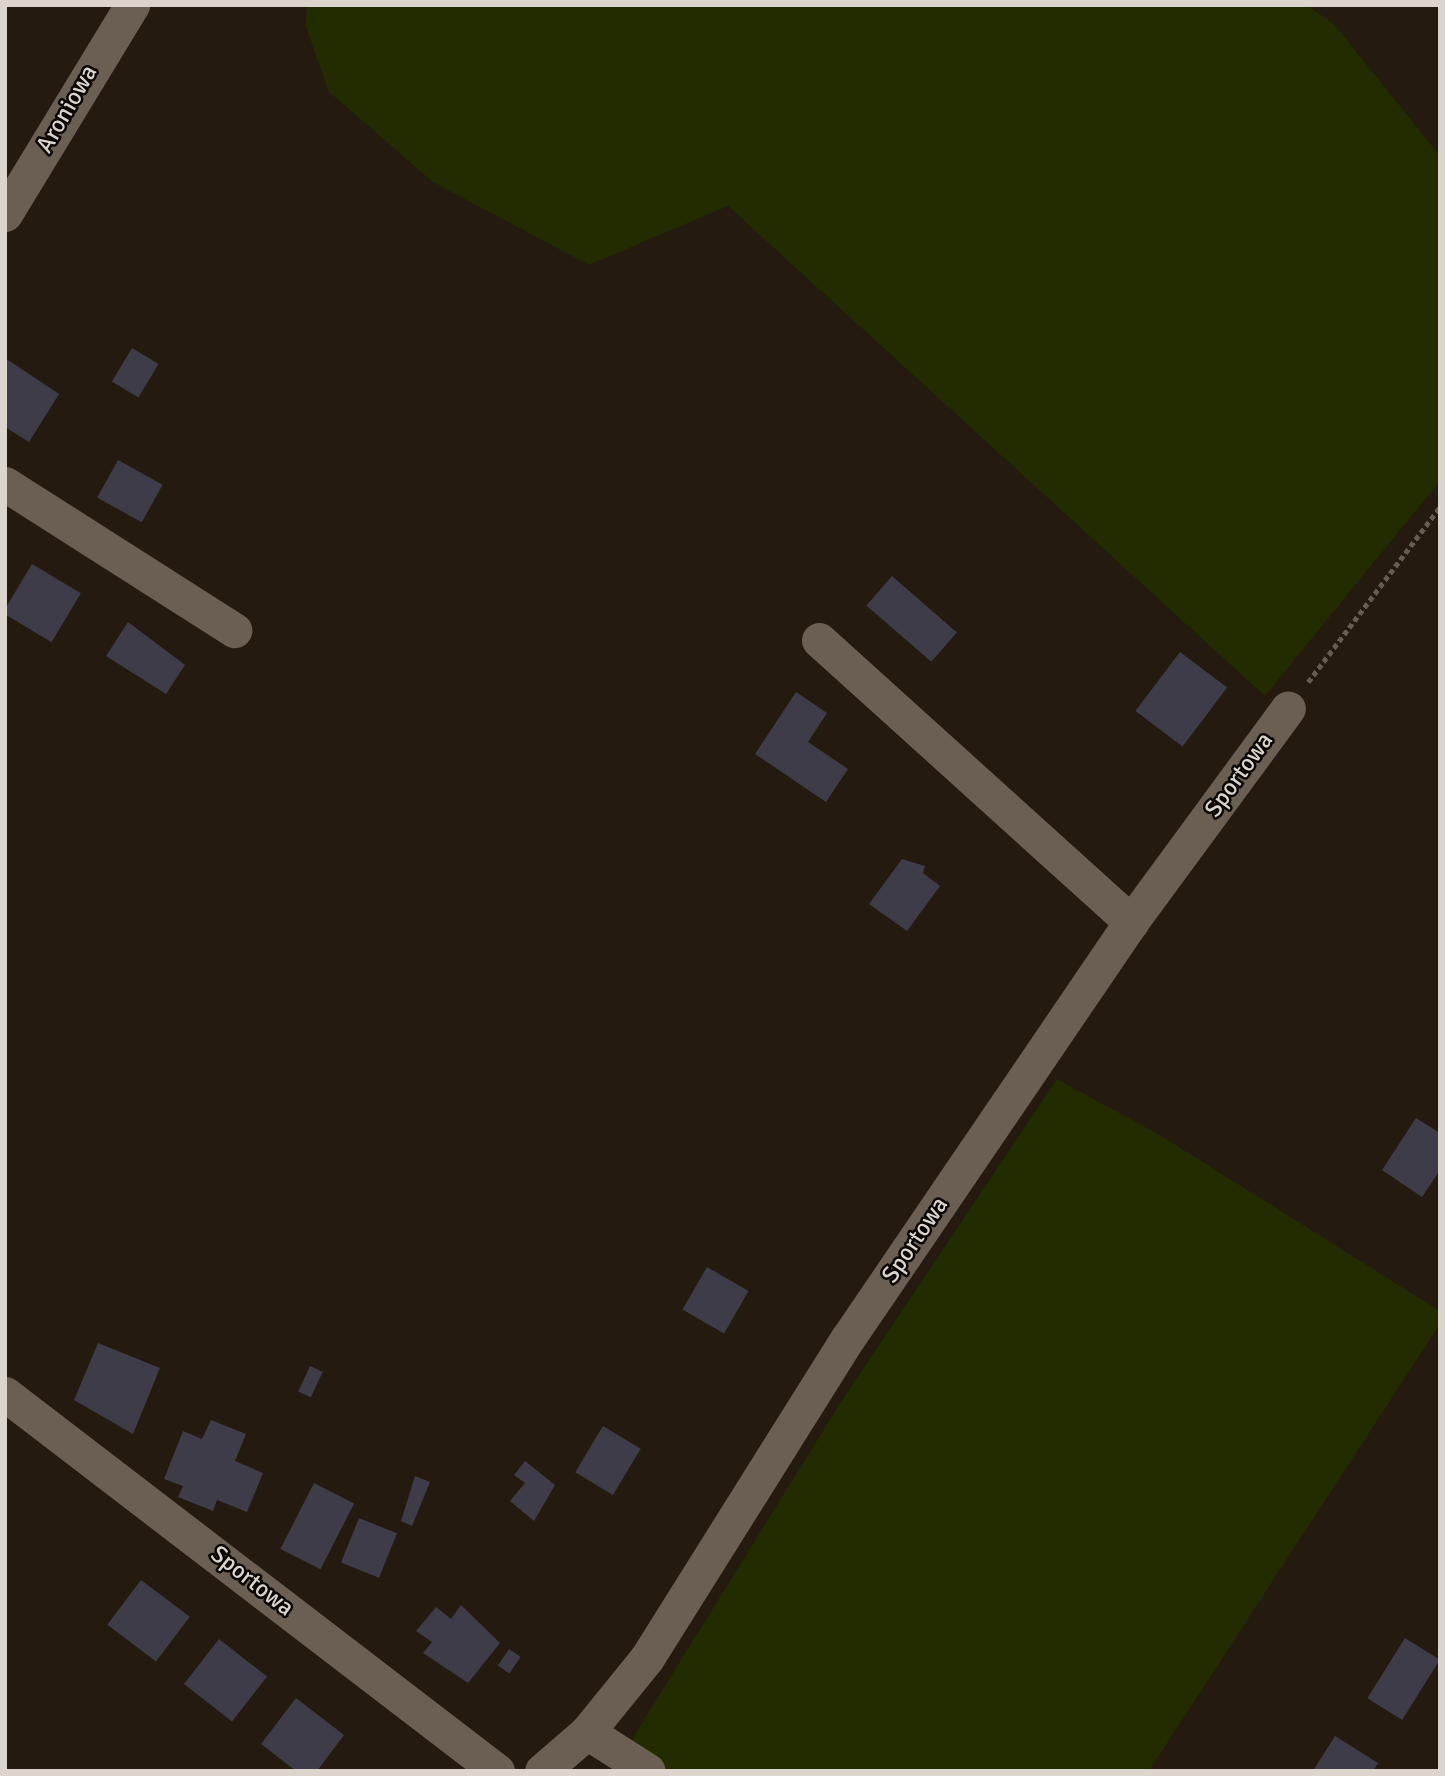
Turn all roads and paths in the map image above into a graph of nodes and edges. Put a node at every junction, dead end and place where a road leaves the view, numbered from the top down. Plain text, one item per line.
1 (132, 5) edge
2 (5, 214) edge
3 (5, 484) edge
4 (1440, 507) edge
5 (234, 630) dead end
6 (819, 640) dead end
7 (1288, 708) joint
8 (1131, 922) junction
9 (5, 1394) edge
10 (587, 1732) junction
11 (497, 1771) edge
12 (542, 1771) edge
13 (648, 1771) edge

1 - 2 street, Aroniowa
3 - 5 street
4 - 7 path
6 - 8 street
7 - 8 street, Sportowa
8 - 10 street, Sportowa
9 - 11 street, Sportowa
10 - 12 street, Sportowa
10 - 13 street

